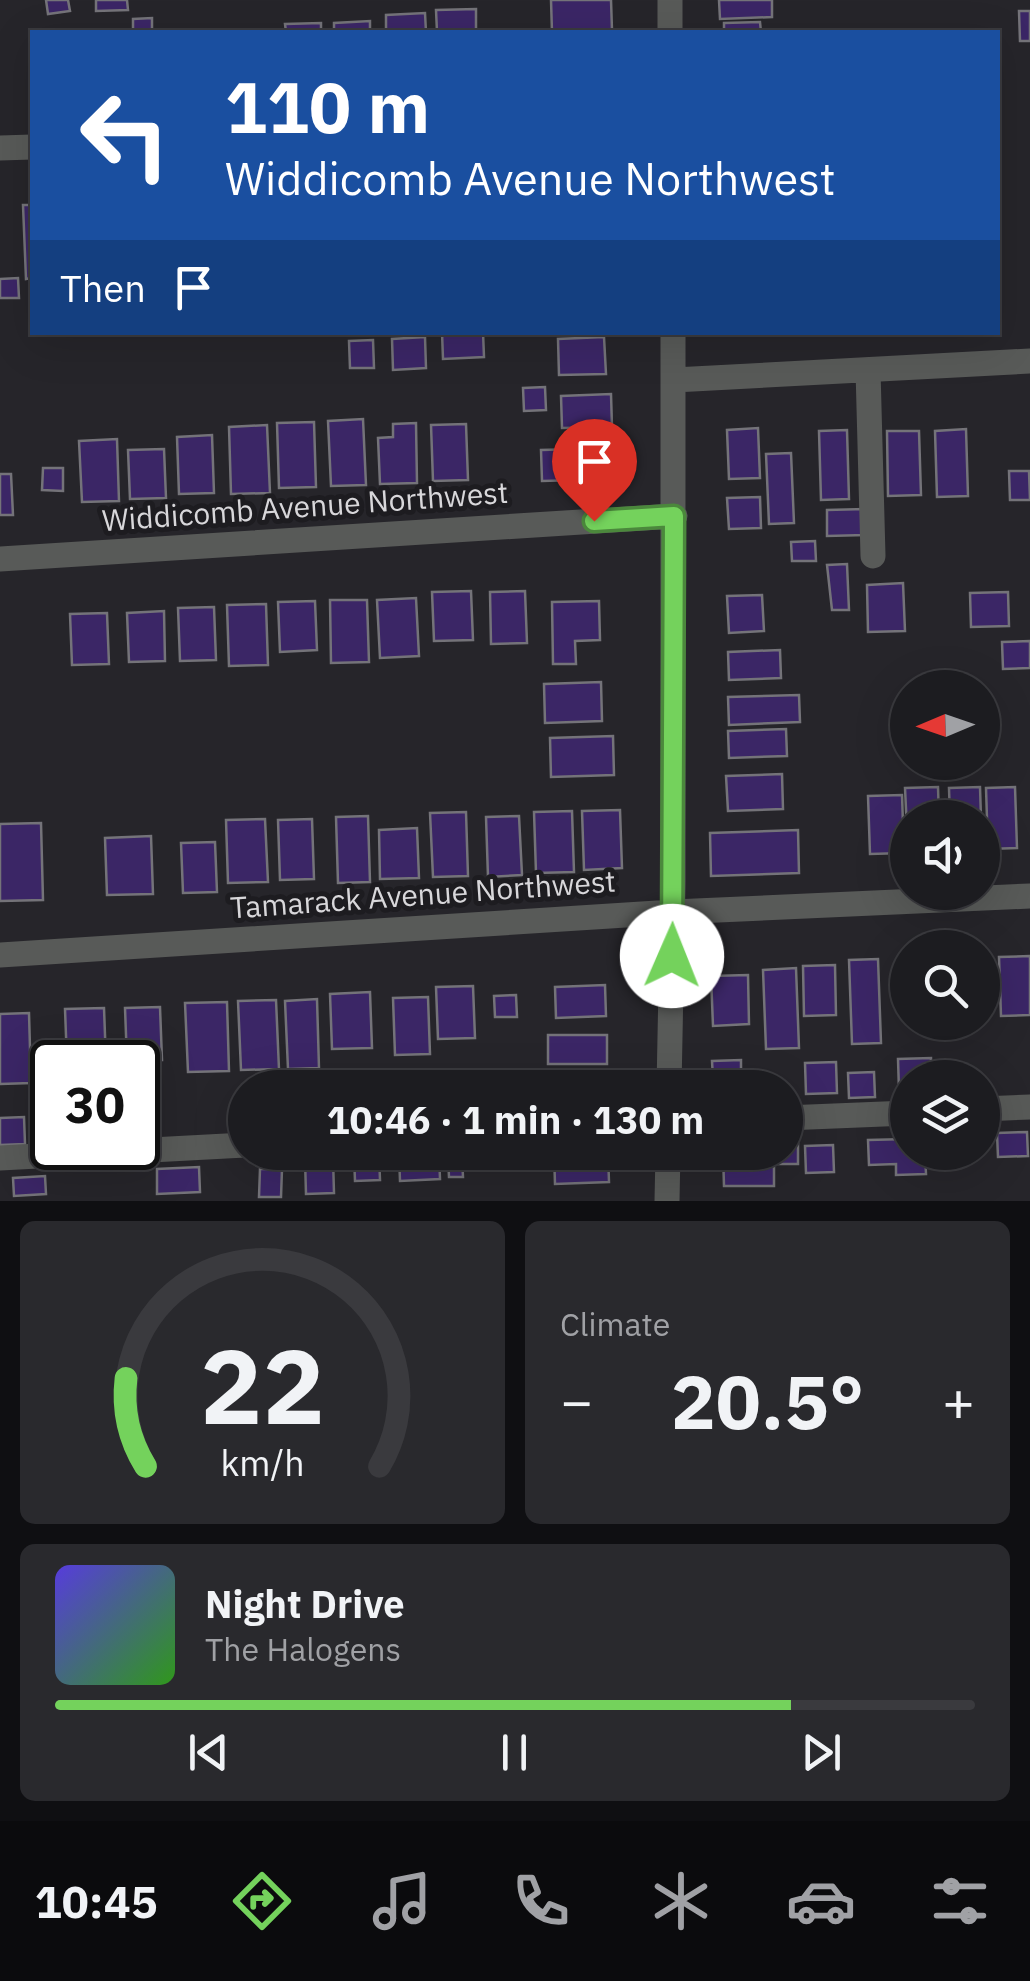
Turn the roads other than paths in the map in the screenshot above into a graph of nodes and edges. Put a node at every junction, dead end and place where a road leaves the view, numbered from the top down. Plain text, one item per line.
1 (670, 0) edge
2 (670, 30) edge
3 (30, 146) edge
4 (0, 148) edge
5 (673, 335) edge
6 (1030, 361) edge
7 (868, 370) junction
8 (674, 380) junction
9 (674, 516) junction
10 (873, 556) dead end
11 (0, 559) edge
12 (1030, 896) edge
13 (672, 912) junction
14 (0, 955) edge
15 (670, 1070) edge
16 (1030, 1107) edge
17 (1000, 1109) edge
18 (890, 1114) edge
19 (803, 1117) edge
20 (228, 1147) edge
21 (0, 1158) edge
22 (668, 1170) edge
23 (668, 1201) edge

1 - 2 street
3 - 4 street
5 - 8 street
6 - 7 street
7 - 8 street
7 - 10 street
8 - 9 street
9 - 11 street, Widdicomb Avenue Northwest
9 - 13 street
12 - 13 street, Tamarack Avenue Northwest
13 - 14 street, Tamarack Avenue Northwest
13 - 15 street
16 - 17 street
18 - 19 street
20 - 21 street
22 - 23 street

